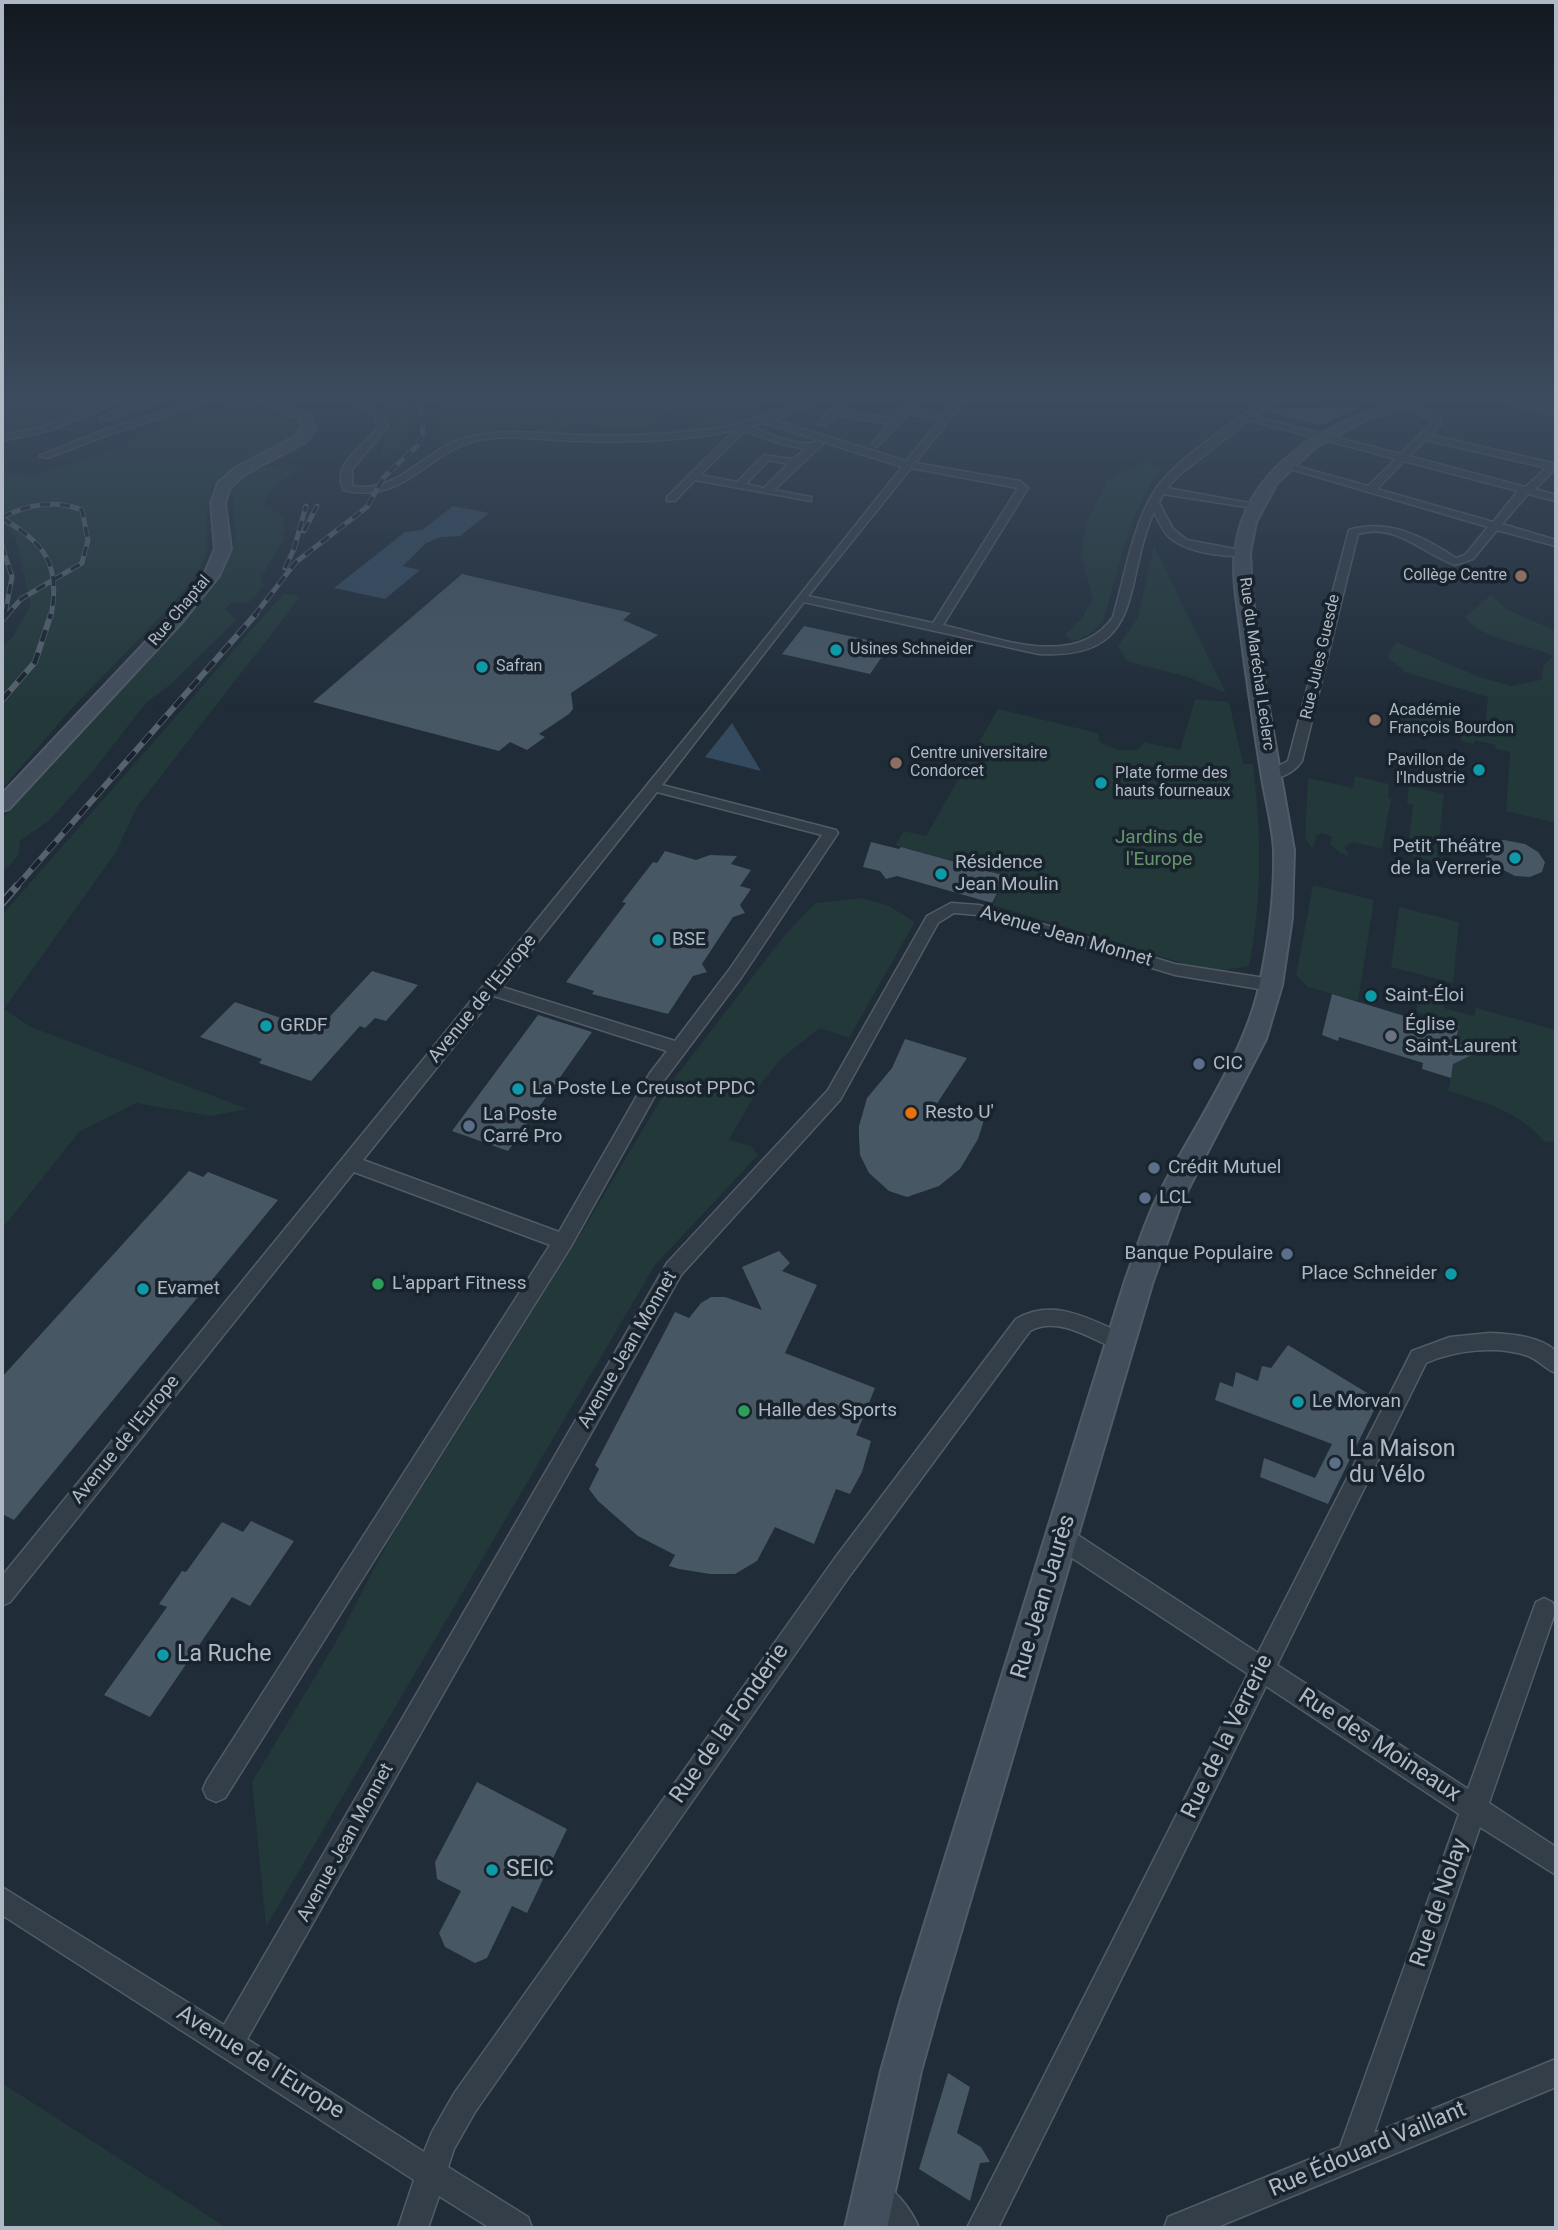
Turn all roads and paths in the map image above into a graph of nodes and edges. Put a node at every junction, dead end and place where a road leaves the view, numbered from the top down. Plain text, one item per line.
1 (219, 505) edge
2 (876, 505) edge
3 (1012, 505) edge
4 (1153, 505) edge
5 (1156, 505) edge
6 (1244, 505) edge
7 (1422, 505) edge
8 (1512, 505) edge
9 (1255, 507) joint
10 (1495, 526) junction
11 (1556, 543) edge
12 (1242, 553) junction
13 (801, 598) junction
14 (936, 627) junction
15 (1272, 775) junction
16 (653, 787) junction
17 (2, 805) edge
18 (1271, 985) junction
19 (491, 989) junction
20 (679, 1049) junction
21 (351, 1163) junction
22 (563, 1242) junction
23 (1119, 1340) junction
24 (1548, 1357) edge
25 (1062, 1538) junction
26 (2, 1594) edge
27 (1544, 1610) dead end
28 (1262, 1670) junction
29 (216, 1789) dead end
30 (1474, 1808) junction
31 (1556, 1863) edge
32 (2, 1900) edge
33 (229, 2043) junction
34 (1556, 2073) edge
35 (1351, 2157) junction
36 (433, 2173) junction
37 (869, 2209) edge
38 (413, 2228) edge
39 (517, 2228) edge
40 (904, 2228) edge
41 (982, 2228) edge
42 (1180, 2228) edge

1 - 17 main road, Rue Chaptal
2 - 13 street, Avenue de l'Europe
3 - 14 street
4 - 14 street
5 - 12 street
6 - 9 street
7 - 10 street
8 - 10 street
9 - 12 main road, Rue du Maréchal Leclerc
10 - 11 street
10 - 15 street, Rue Jules Guesde
12 - 15 main road, Rue du Maréchal Leclerc
13 - 14 street
13 - 16 street, Avenue de l'Europe
15 - 18 main road, Rue du Maréchal Leclerc
16 - 19 street, Avenue de l'Europe
16 - 20 street
18 - 23 main road, Rue Jean Jaurès
18 - 33 street, Avenue Jean Monnet
19 - 20 street
19 - 21 street, Avenue de l'Europe
20 - 22 street
21 - 22 street
21 - 26 street, Avenue de l'Europe
22 - 29 street
23 - 25 main road, Rue Jean Jaurès
23 - 36 street, Rue de la Fonderie
24 - 28 street, Rue de la Verrerie
25 - 28 street, Rue des Moineaux
25 - 37 main road, Rue Jean Jaurès
27 - 30 street, Rue de Nolay
28 - 30 street, Rue des Moineaux
28 - 41 street, Rue de la Verrerie
30 - 31 street, Rue des Moineaux
30 - 35 street, Rue de Nolay
32 - 33 street, Avenue de l'Europe
33 - 36 street, Avenue de l'Europe
34 - 35 street, Rue Édouard Vaillant
35 - 42 street, Rue Édouard Vaillant
36 - 38 street, Rue de la Fonderie
36 - 39 street, Avenue de l'Europe
37 - 40 street

